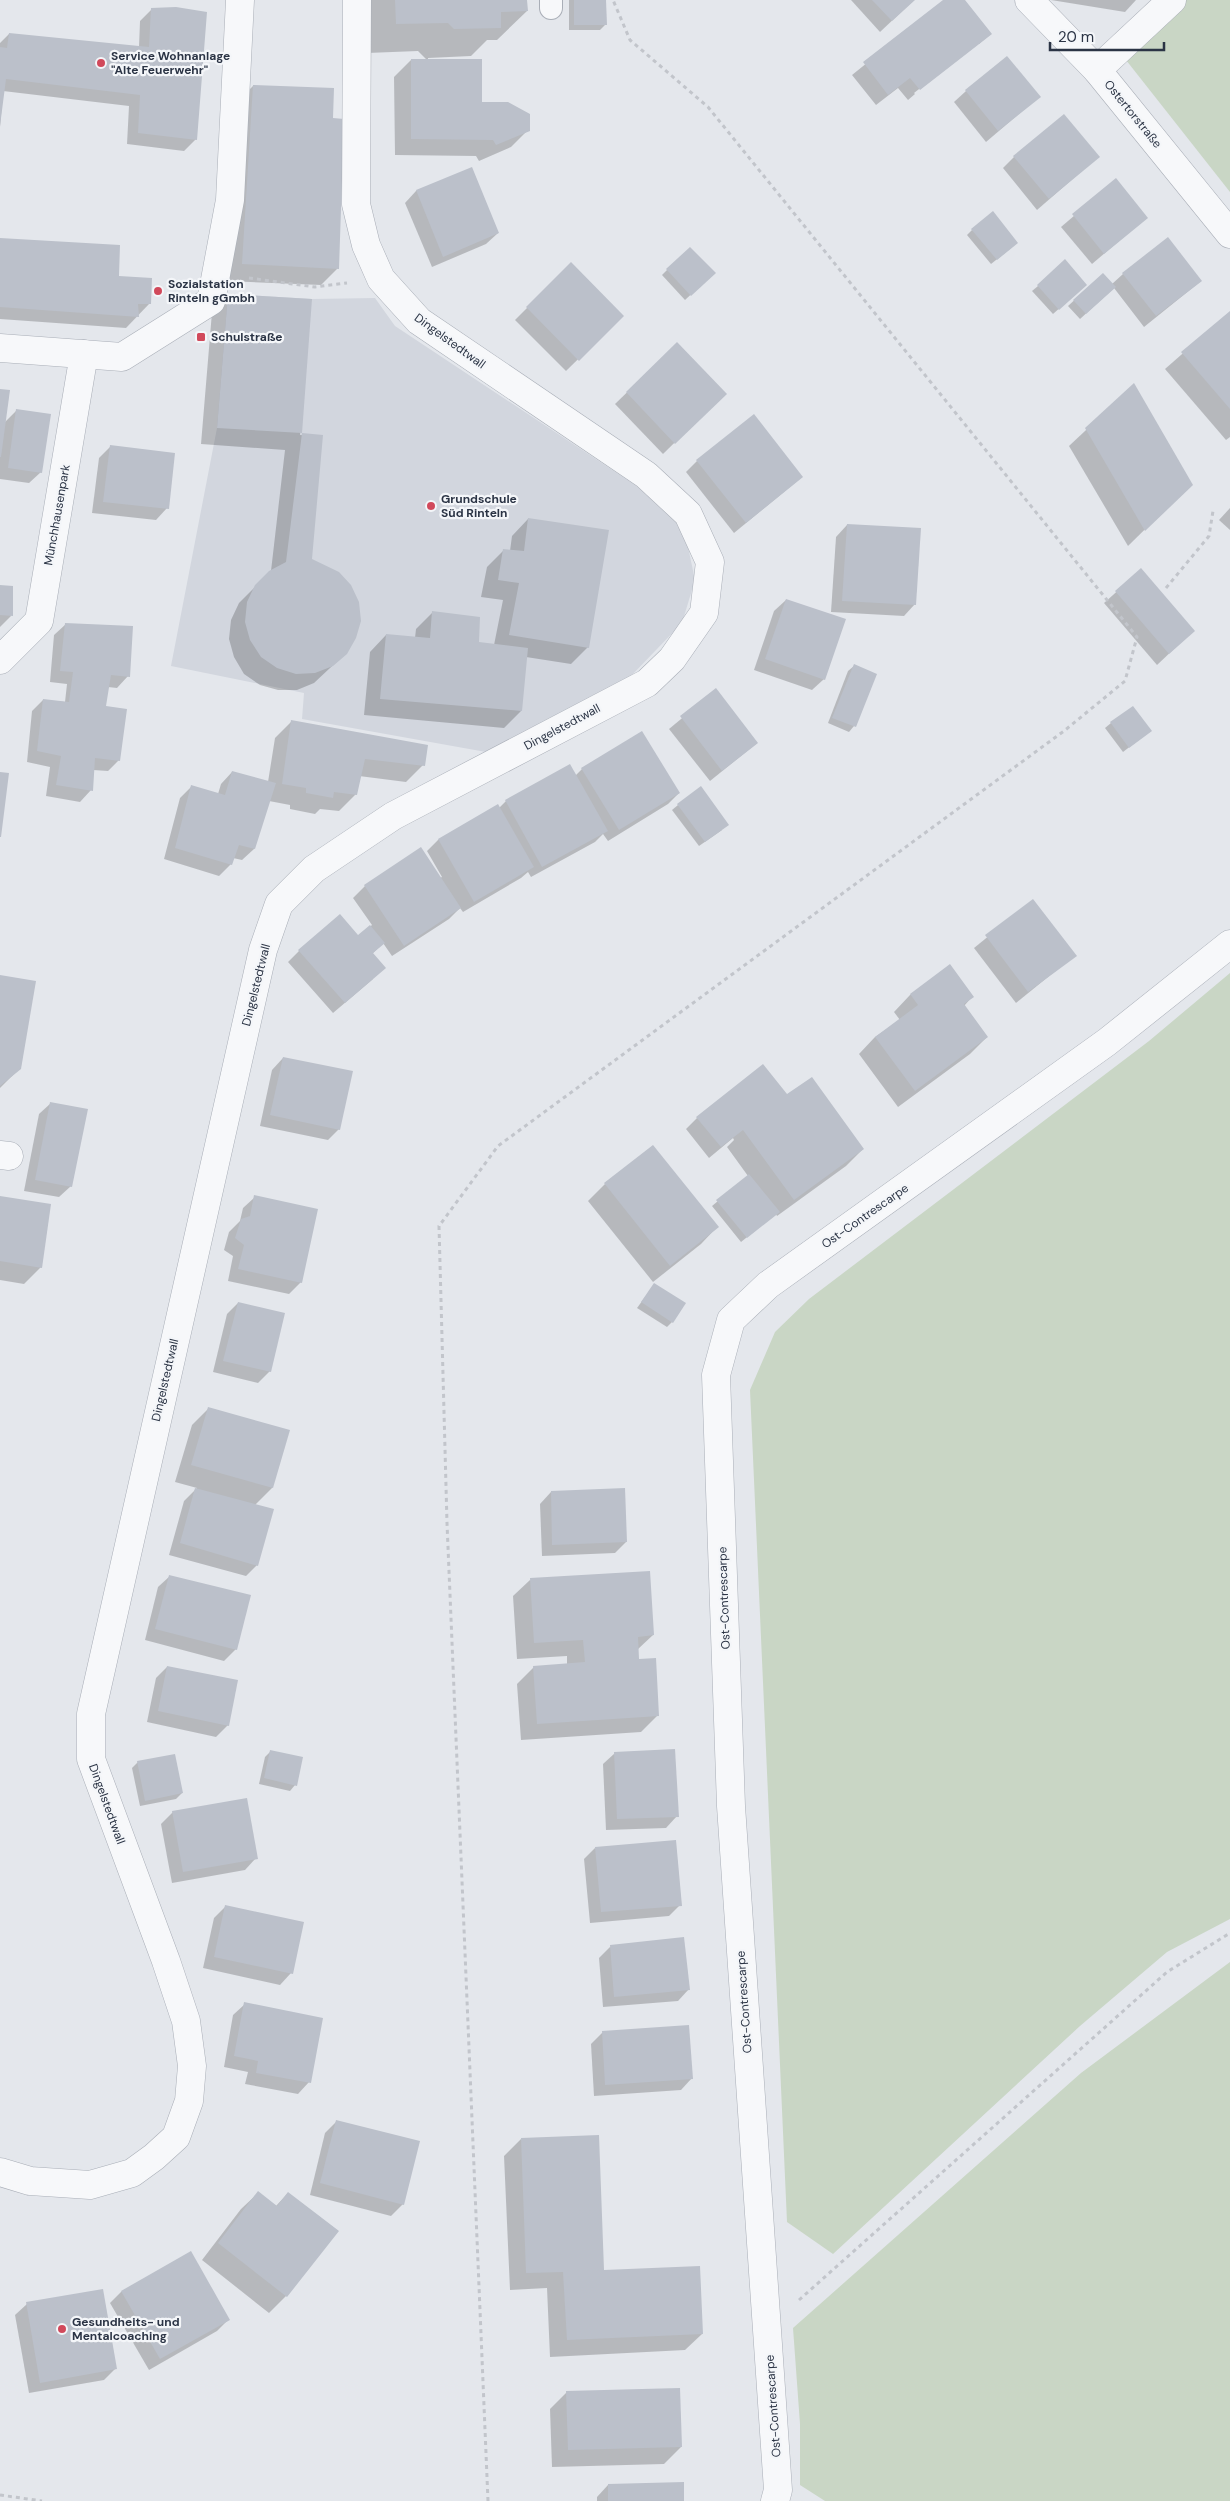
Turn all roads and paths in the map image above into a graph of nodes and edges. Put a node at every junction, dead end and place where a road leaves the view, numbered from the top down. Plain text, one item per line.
1 (240, 0) edge
2 (357, 0) edge
3 (613, 0) edge
4 (1028, 0) edge
5 (1172, 0) edge
6 (1097, 70) junction
7 (1230, 234) edge
8 (216, 274) junction
9 (381, 279) junction
10 (0, 348) edge
11 (84, 354) junction
12 (1213, 511) dead end
13 (1166, 588) dead end
14 (0, 660) edge
15 (1230, 944) edge
16 (1230, 1933) edge
17 (0, 2172) edge
18 (767, 2328) junction
19 (0, 2495) edge
20 (42, 2501) edge
21 (488, 2501) edge
22 (775, 2501) edge

1 - 8 street
2 - 9 street, Dingelstedtwall
3 - 21 path
4 - 6 street, Ostertorstraße
5 - 6 street
6 - 7 street, Ostertorstraße
8 - 9 path
8 - 11 street
9 - 17 street, Dingelstedtwall
10 - 11 street
11 - 14 street, Münchhausenpark
12 - 13 path
15 - 18 street, Ost-Contrescarpe
16 - 18 path
18 - 22 street, Ost-Contrescarpe
19 - 20 path

